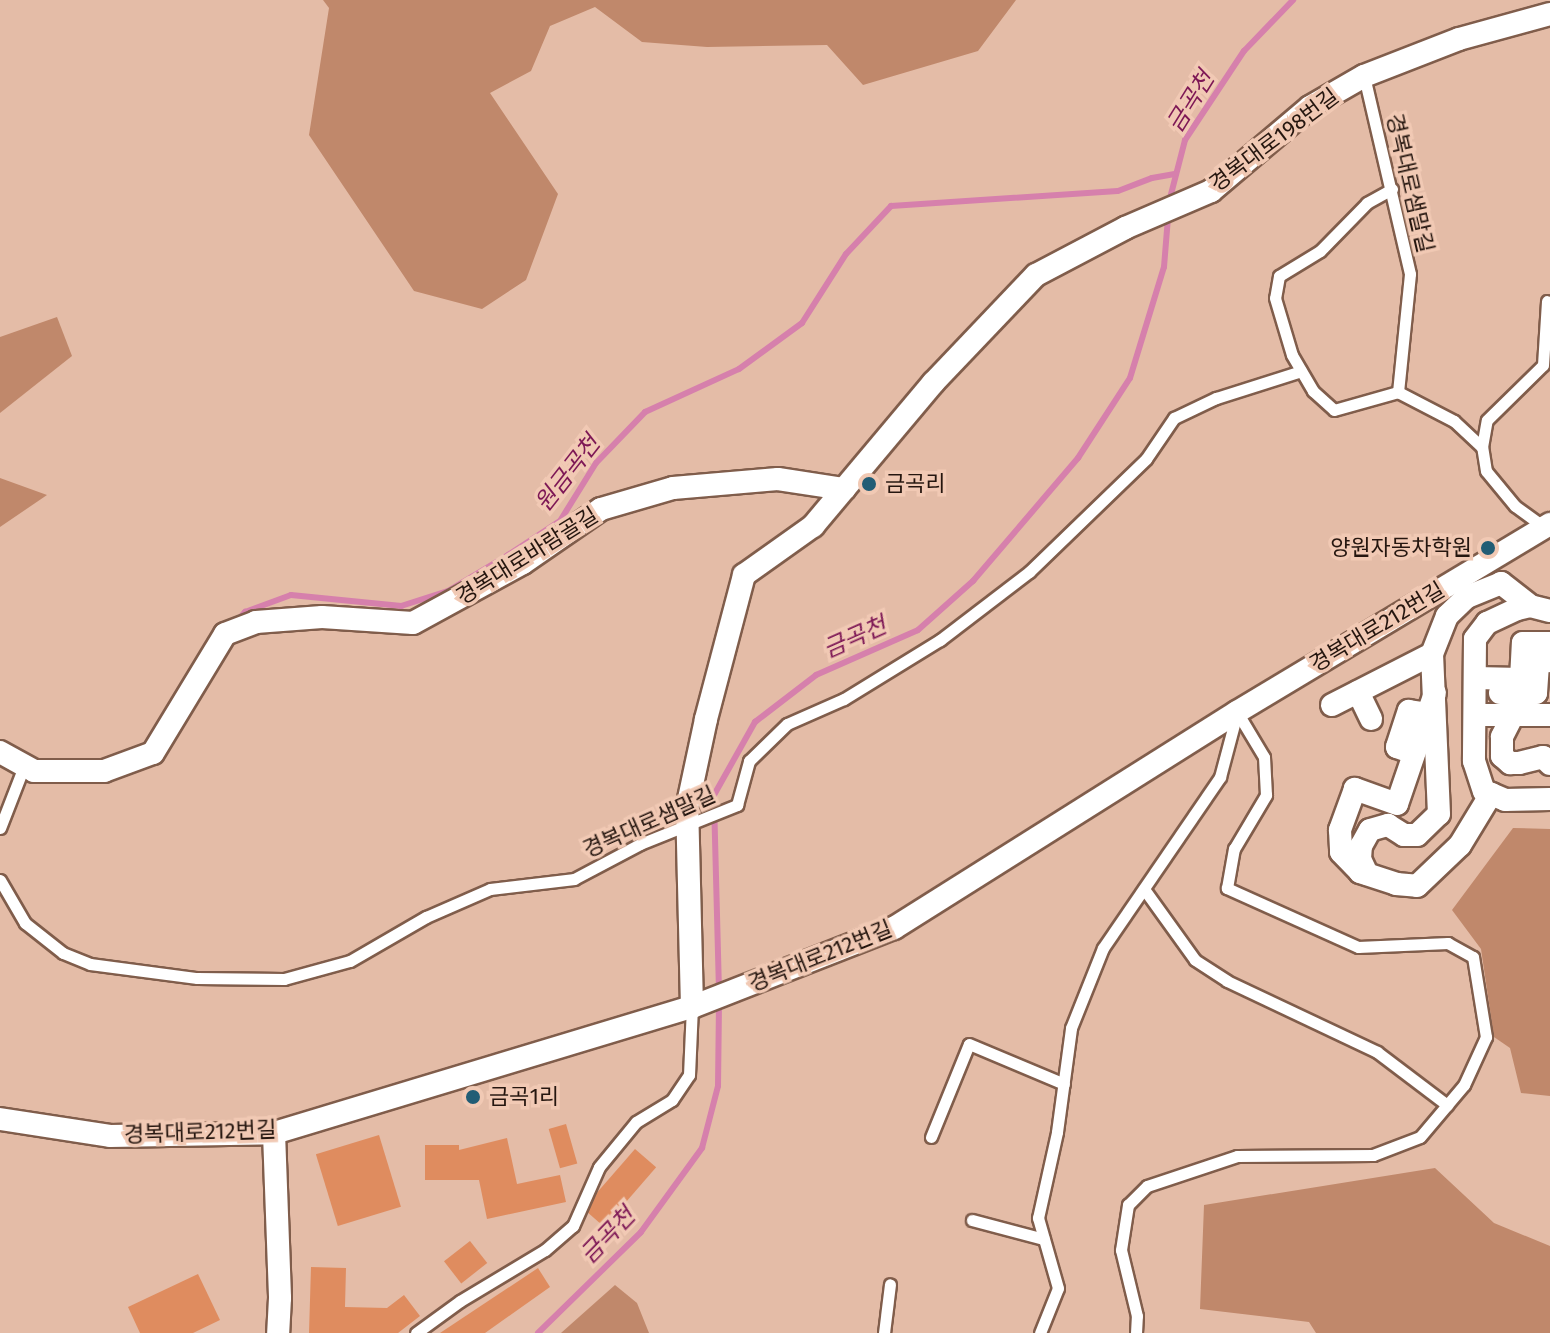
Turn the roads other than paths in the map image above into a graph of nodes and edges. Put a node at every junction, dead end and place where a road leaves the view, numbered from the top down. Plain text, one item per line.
1 (1550, 14) edge
2 (1364, 76) junction
3 (1392, 189) junction
4 (1547, 301) dead end
5 (1301, 371) junction
6 (1398, 392) junction
7 (1482, 447) junction
8 (844, 489) junction
9 (1547, 525) edge
10 (1481, 563) junction
11 (1490, 589) junction
12 (1540, 609) edge
13 (1550, 643) edge
14 (1432, 654) junction
15 (1550, 661) edge
16 (1358, 692) junction
17 (1475, 695) junction
18 (1432, 704) junction
19 (1332, 705) dead end
20 (1237, 712) junction
21 (1513, 715) junction
22 (1550, 715) edge
23 (1371, 719) dead end
24 (0, 752) edge
25 (1550, 764) edge
26 (24, 766) junction
27 (1491, 794) junction
28 (1550, 797) edge
29 (691, 822) junction
30 (0, 828) edge
31 (1367, 874) junction
32 (0, 880) edge
33 (1144, 889) junction
34 (692, 1007) junction
35 (1064, 1084) junction
36 (1447, 1105) junction
37 (0, 1119) edge
38 (274, 1133) junction
39 (931, 1137) dead end
40 (972, 1220) dead end
41 (1044, 1239) junction
42 (890, 1284) dead end
43 (278, 1333) edge
44 (416, 1333) edge
45 (884, 1333) edge
46 (1040, 1333) edge
47 (1136, 1333) edge

1 - 2 street, 경복대로198번길
2 - 3 lane, 경복대로샘말길
2 - 8 street, 경복대로198번길
3 - 5 lane
3 - 6 lane, 경복대로샘말길
4 - 7 lane
5 - 6 lane
5 - 29 lane, 경복대로샘말길
6 - 7 lane
7 - 9 lane
8 - 26 street, 경복대로바람골길
8 - 29 street, 경복대로198번길
9 - 10 street, 경복대로212번길
10 - 11 street
10 - 20 street, 경복대로212번길
11 - 12 street
11 - 14 street
12 - 17 street
13 - 17 street
14 - 16 street
14 - 18 street
15 - 17 street
16 - 19 street
16 - 23 street
17 - 21 street
17 - 27 street
18 - 31 street
18 - 31 street
20 - 33 lane
20 - 34 street, 경복대로212번길
20 - 36 lane
21 - 22 street
21 - 25 street
24 - 26 street, 경복대로바람골길
26 - 30 lane
27 - 28 street
27 - 31 street
29 - 32 lane, 경복대로샘말길
29 - 34 street, 경복대로198번길
33 - 35 lane
33 - 36 lane
34 - 38 street, 경복대로212번길
34 - 44 lane
35 - 39 lane
35 - 41 lane
36 - 47 lane
37 - 38 street, 경복대로212번길
38 - 43 street
40 - 41 lane
41 - 46 lane
42 - 45 lane

